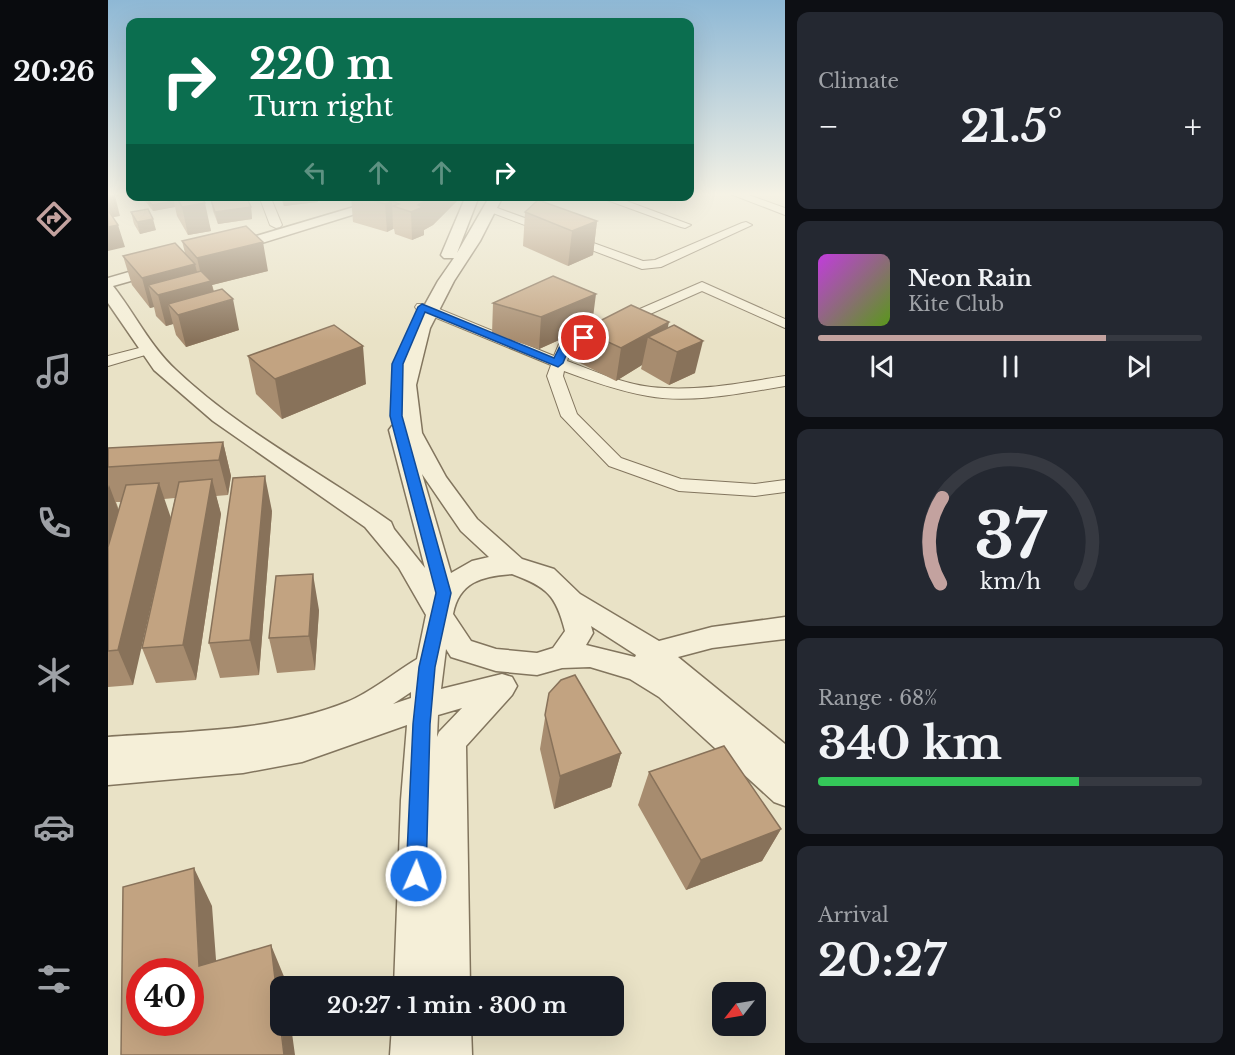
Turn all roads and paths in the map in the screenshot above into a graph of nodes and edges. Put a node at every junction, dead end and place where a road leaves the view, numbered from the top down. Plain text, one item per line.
1 (230, 242) edge
2 (234, 242) edge
3 (455, 242) edge
4 (583, 242) edge
5 (707, 242) edge
6 (108, 271) edge
7 (108, 283) edge
8 (108, 290) edge
9 (427, 308) junction
10 (785, 324) edge
11 (147, 350) junction
12 (108, 361) edge
13 (558, 363) junction
14 (785, 381) edge
15 (785, 486) edge
16 (513, 566) junction
17 (571, 601) junction
18 (441, 604) junction
19 (785, 628) edge
20 (550, 661) junction
21 (647, 662) junction
22 (427, 667) junction
23 (502, 686) junction
24 (423, 706) junction
25 (108, 751) edge
26 (785, 763) edge
27 (108, 771) edge
28 (785, 791) edge
29 (413, 976) edge
30 (451, 976) edge
31 (412, 1036) edge
32 (451, 1036) edge
33 (411, 1055) edge
34 (451, 1055) edge

1 - 2 street
3 - 9 street
4 - 5 street
6 - 7 street
8 - 11 street
9 - 13 street
9 - 16 street
9 - 18 street
10 - 13 street
11 - 12 street
11 - 18 street
13 - 14 street
13 - 15 street
16 - 17 street
16 - 18 street
17 - 20 street
17 - 21 street
18 - 20 street
18 - 22 street
19 - 21 street
20 - 21 street
20 - 23 street
21 - 26 street
21 - 28 street
22 - 24 street
22 - 25 street
23 - 24 street
23 - 30 street
24 - 27 street
24 - 29 street
31 - 33 street
32 - 34 street

